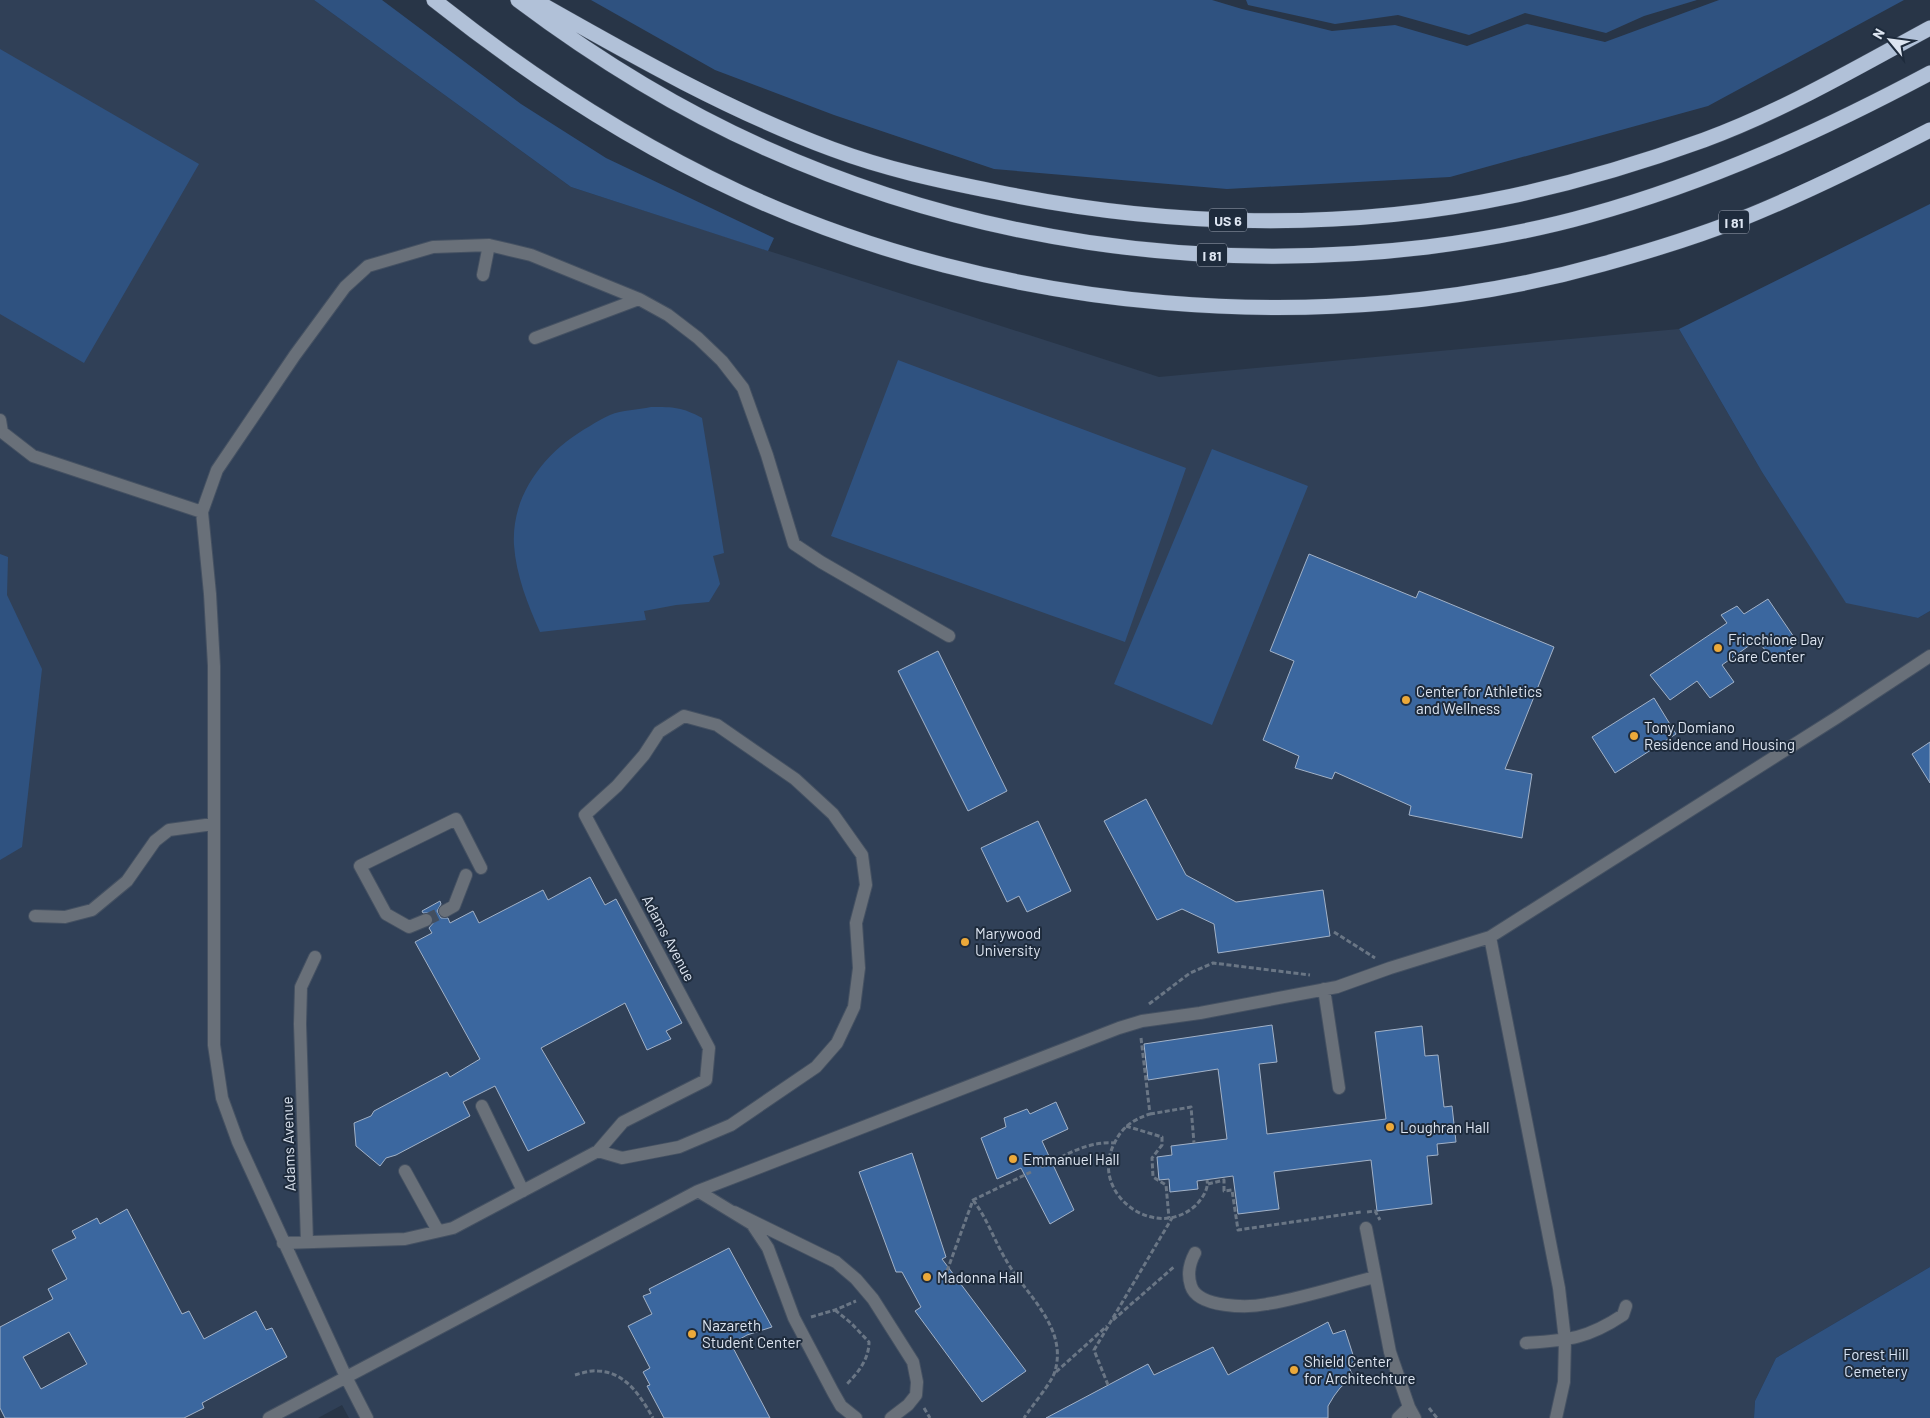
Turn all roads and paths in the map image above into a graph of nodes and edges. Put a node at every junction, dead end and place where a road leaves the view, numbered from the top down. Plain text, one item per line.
1 (434, 0) edge
2 (518, 0) edge
3 (534, 0) edge
4 (1930, 21) edge
5 (1930, 28) edge
6 (1930, 73) edge
7 (1833, 81) junction
8 (1930, 130) edge
9 (489, 245) junction
10 (482, 275) dead end
11 (640, 299) junction
12 (535, 338) dead end
13 (0, 420) edge
14 (202, 512) junction
15 (949, 636) dead end
16 (1930, 656) edge
17 (213, 824) junction
18 (481, 868) dead end
19 (466, 875) dead end
20 (445, 911) tunnel mouth
21 (35, 916) dead end
22 (426, 920) tunnel mouth
23 (1334, 932) dead end
24 (1490, 937) junction
25 (315, 958) dead end
26 (1390, 968) junction
27 (1318, 976) dead end
28 (1324, 990) junction
29 (1142, 1020) junction
30 (1339, 1088) dead end
31 (482, 1106) dead end
32 (1150, 1114) junction
33 (1126, 1126) junction
34 (1194, 1143) dead end
35 (1114, 1144) junction
36 (598, 1150) junction
37 (1041, 1167) dead end
38 (405, 1171) dead end
39 (1031, 1172) dead end
40 (523, 1191) junction
41 (698, 1191) junction
42 (973, 1200) junction
43 (734, 1212) junction
44 (1171, 1218) junction
45 (1380, 1221) dead end
46 (1366, 1228) dead end
47 (438, 1231) junction
48 (307, 1242) junction
49 (283, 1243) junction
50 (1195, 1253) dead end
51 (1177, 1264) dead end
52 (947, 1271) dead end
53 (1375, 1277) junction
54 (860, 1300) dead end
55 (1626, 1306) dead end
56 (835, 1310) junction
57 (808, 1318) dead end
58 (1110, 1322) junction
59 (1564, 1340) junction
60 (1526, 1343) dead end
61 (1055, 1372) junction
62 (575, 1375) dead end
63 (346, 1377) junction
64 (1108, 1385) dead end
65 (833, 1392) junction
66 (1423, 1402) dead end
67 (1412, 1413) edge
68 (269, 1418) edge
69 (368, 1418) edge
70 (653, 1418) edge
71 (856, 1418) edge
72 (891, 1418) edge
73 (1024, 1418) edge
74 (1398, 1418) edge
75 (1437, 1418) edge
76 (1556, 1418) edge

1 - 8 highway, I 81
2 - 6 highway, I 81
3 - 7 highway, US 6
4 - 7 highway
5 - 7 highway, US 6
9 - 10 street
9 - 11 street
9 - 14 street
11 - 12 street
11 - 15 street
13 - 14 street
14 - 17 street
16 - 24 street
17 - 21 street
17 - 49 street
18 - 22 street
19 - 20 street
23 - 26 path
24 - 26 street
24 - 59 street
25 - 48 street, Adams Avenue
26 - 28 street
27 - 29 path
28 - 29 street
28 - 30 street
29 - 32 path
29 - 41 street
31 - 40 street
32 - 33 path
32 - 34 path
33 - 35 path
33 - 44 path
35 - 37 path
35 - 44 path
36 - 36 street, Adams Avenue
36 - 40 street
38 - 47 street
39 - 42 path
40 - 47 street
41 - 43 street
41 - 63 street
42 - 52 path
42 - 61 path
43 - 65 street
43 - 72 street
44 - 45 path
44 - 58 path
46 - 53 street
47 - 48 street
48 - 49 street
49 - 63 street
50 - 53 street
51 - 58 path
53 - 67 street
54 - 56 path
55 - 59 street
56 - 57 path
56 - 65 path
58 - 61 path
58 - 64 path
59 - 60 street
59 - 76 street
61 - 73 path
62 - 70 path
63 - 68 street
63 - 69 street
65 - 71 street
66 - 75 path
67 - 74 street

